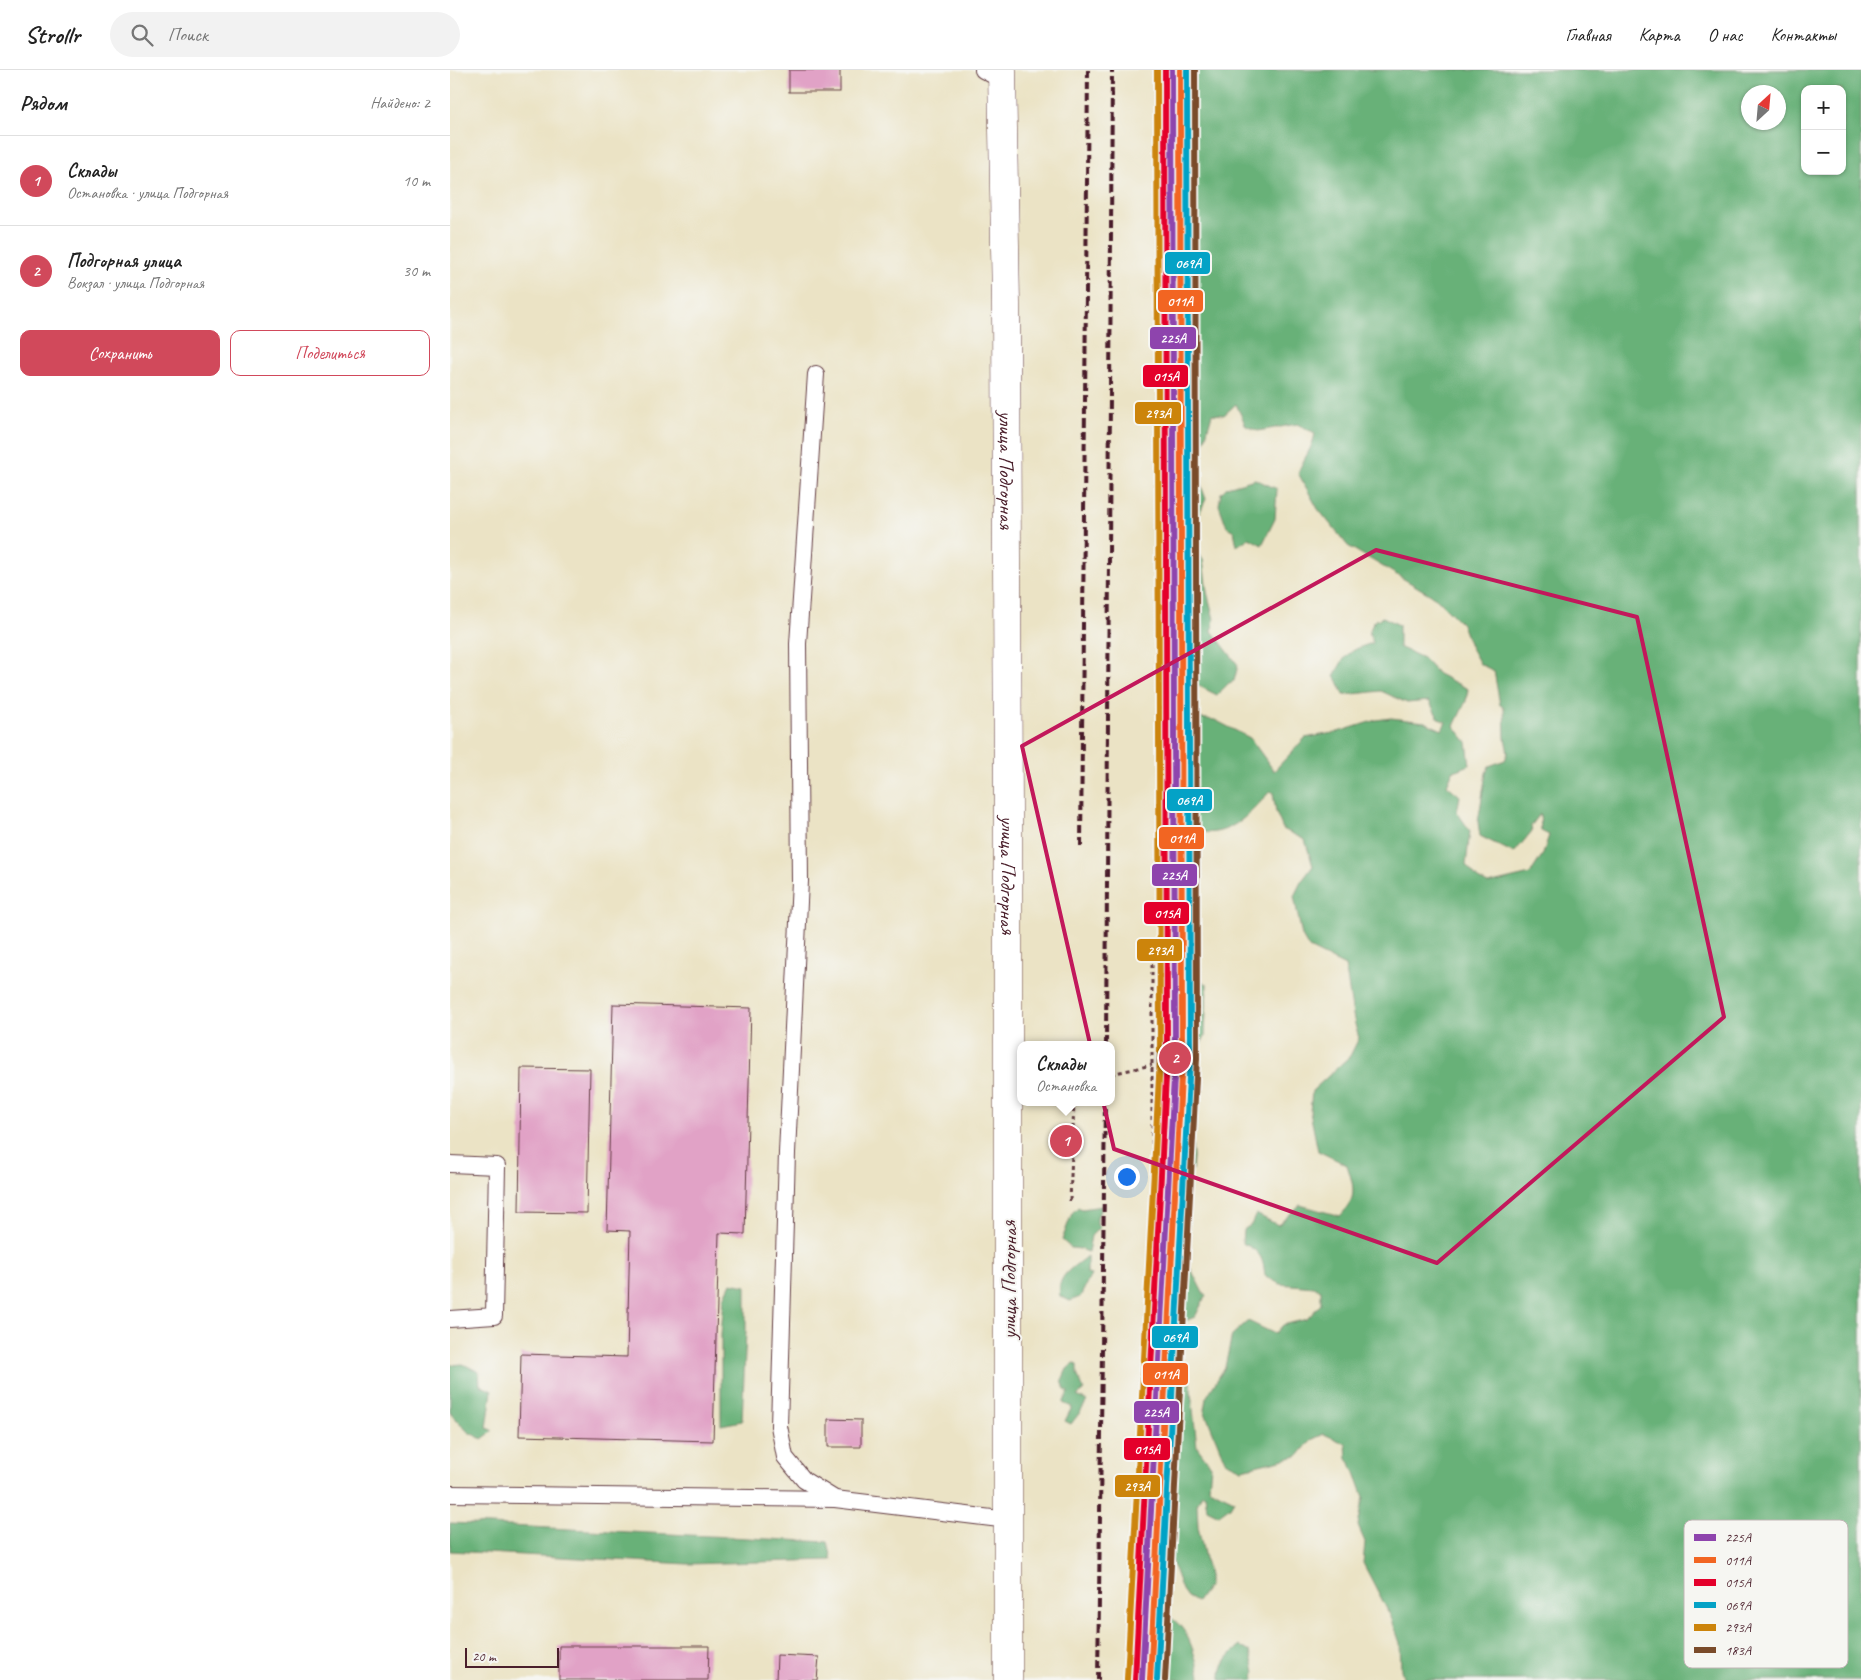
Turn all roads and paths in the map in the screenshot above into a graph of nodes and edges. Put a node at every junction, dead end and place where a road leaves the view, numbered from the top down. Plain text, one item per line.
1 (996, 73) edge
2 (816, 374) dead end
3 (1152, 946) dead end
4 (1152, 1065) junction
5 (1115, 1073) edge
6 (1074, 1106) edge
7 (1152, 1152) dead end
8 (450, 1164) edge
9 (1070, 1201) dead end
10 (450, 1319) edge
11 (450, 1494) edge
12 (834, 1499) junction
13 (1008, 1520) junction
14 (1008, 1680) edge

1 - 13 main road, улица Подгорная
2 - 12 lane
3 - 4 path
4 - 5 path
4 - 7 path
6 - 9 path
8 - 10 lane
11 - 12 lane
12 - 13 lane
13 - 14 main road, улица Подгорная

